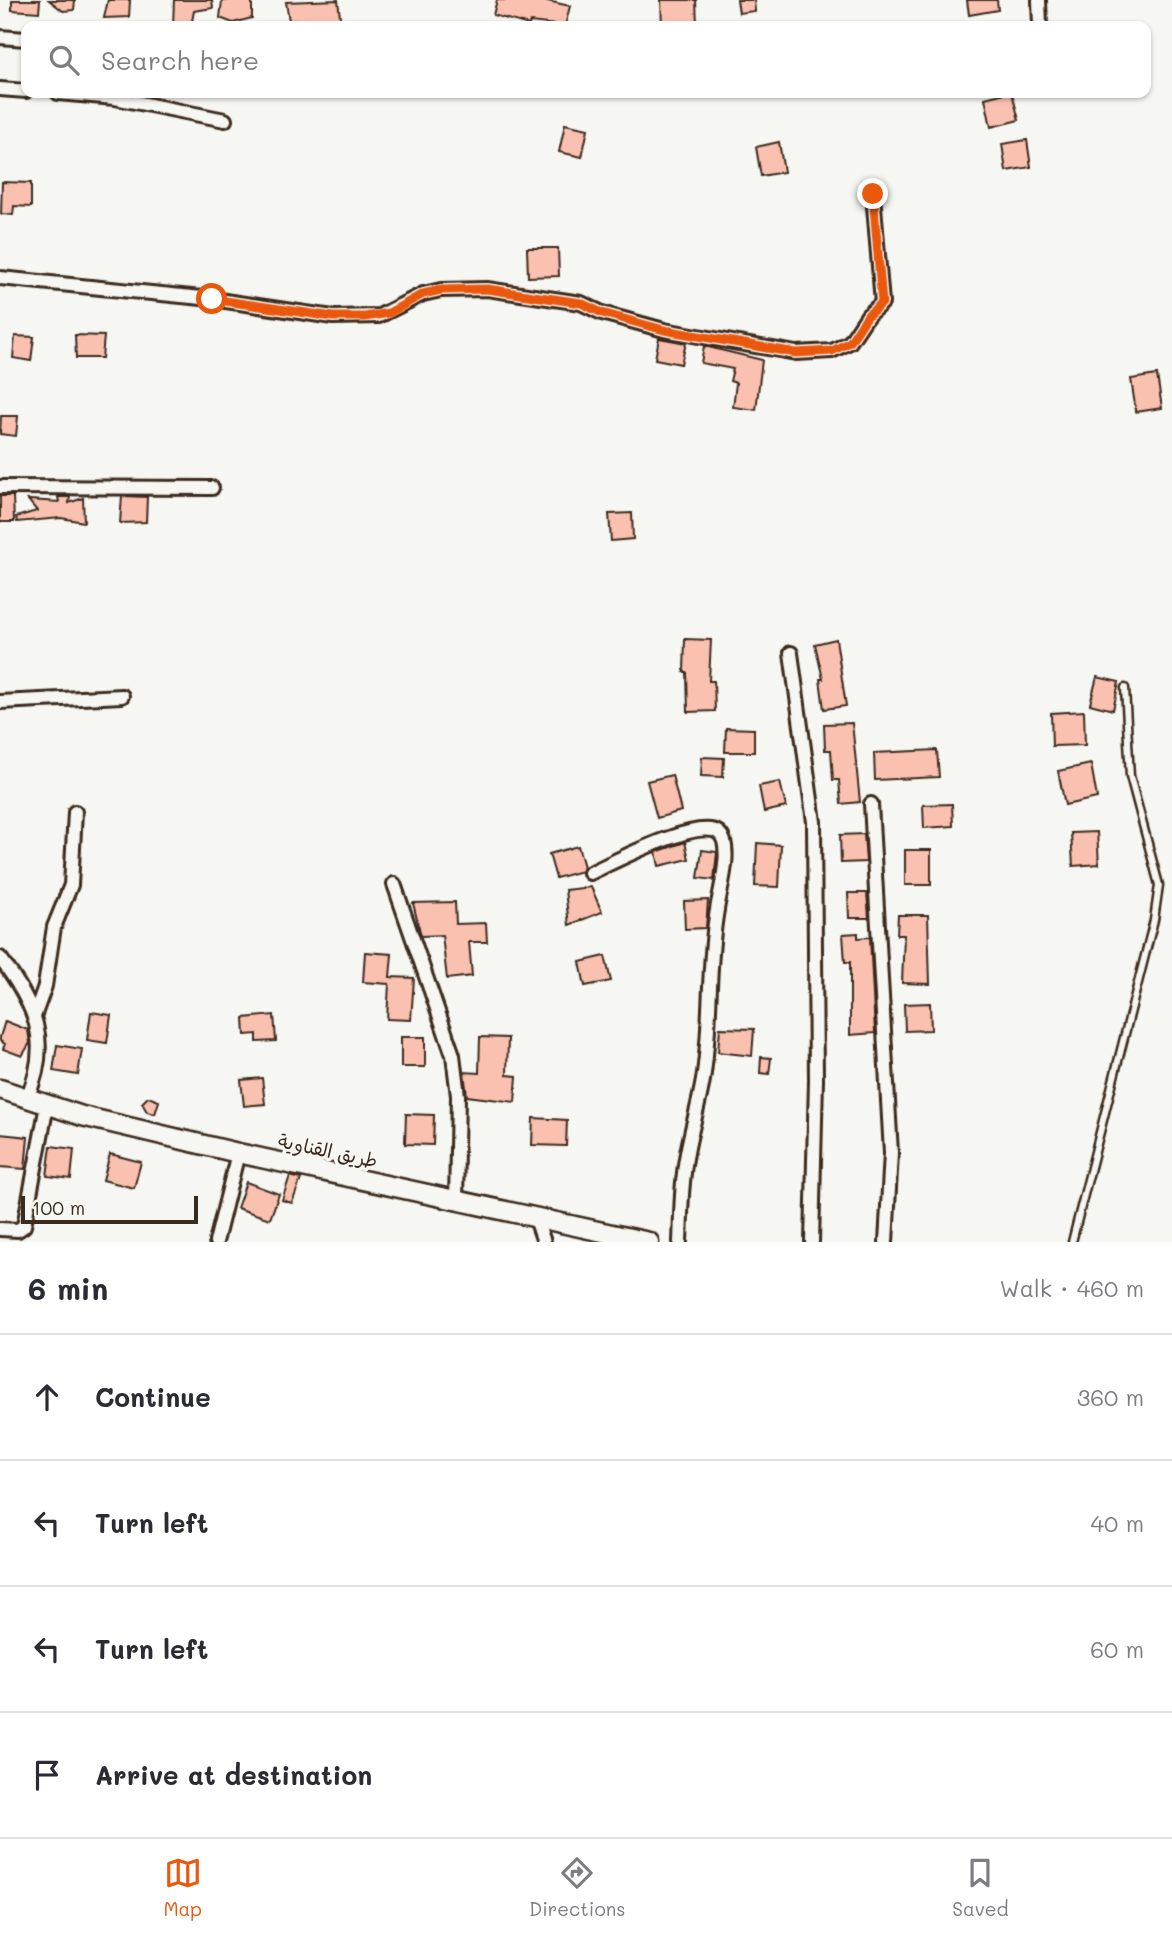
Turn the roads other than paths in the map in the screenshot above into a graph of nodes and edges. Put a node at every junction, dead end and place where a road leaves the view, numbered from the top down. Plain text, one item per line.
1 (1039, 0) edge
2 (1040, 21) edge
3 (0, 37) edge
4 (21, 38) edge
5 (0, 89) edge
6 (21, 91) edge
7 (115, 98) edge
8 (225, 120) dead end
9 (873, 194) dead end
10 (0, 278) edge
11 (0, 487) edge
12 (212, 488) dead end
13 (791, 653) dead end
14 (1125, 688) dead end
15 (122, 696) dead end
16 (0, 702) edge
17 (871, 804) dead end
18 (75, 812) dead end
19 (590, 873) dead end
20 (394, 884) dead end
21 (0, 958) edge
22 (35, 1014) junction
23 (0, 1089) edge
24 (27, 1098) junction
25 (47, 1105) junction
26 (238, 1153) junction
27 (456, 1201) junction
28 (535, 1216) junction
29 (0, 1229) edge
30 (216, 1242) edge
31 (544, 1242) edge
32 (649, 1242) edge
33 (680, 1242) edge
34 (812, 1242) edge
35 (886, 1242) edge
36 (1072, 1242) edge

1 - 2 street
3 - 4 street
5 - 6 street
7 - 8 street
9 - 10 street
11 - 12 street
13 - 34 street
14 - 36 lane
15 - 16 street
17 - 35 street
18 - 22 street
19 - 33 street
20 - 27 street
21 - 22 street
22 - 24 street
23 - 24 street, طريق القناوية
24 - 25 street, طريق القناوية
25 - 26 street, طريق القناوية
25 - 29 street
26 - 27 street, طريق القناوية
26 - 30 street
27 - 28 street, طريق القناوية
28 - 31 street
28 - 32 street, طريق القناوية

